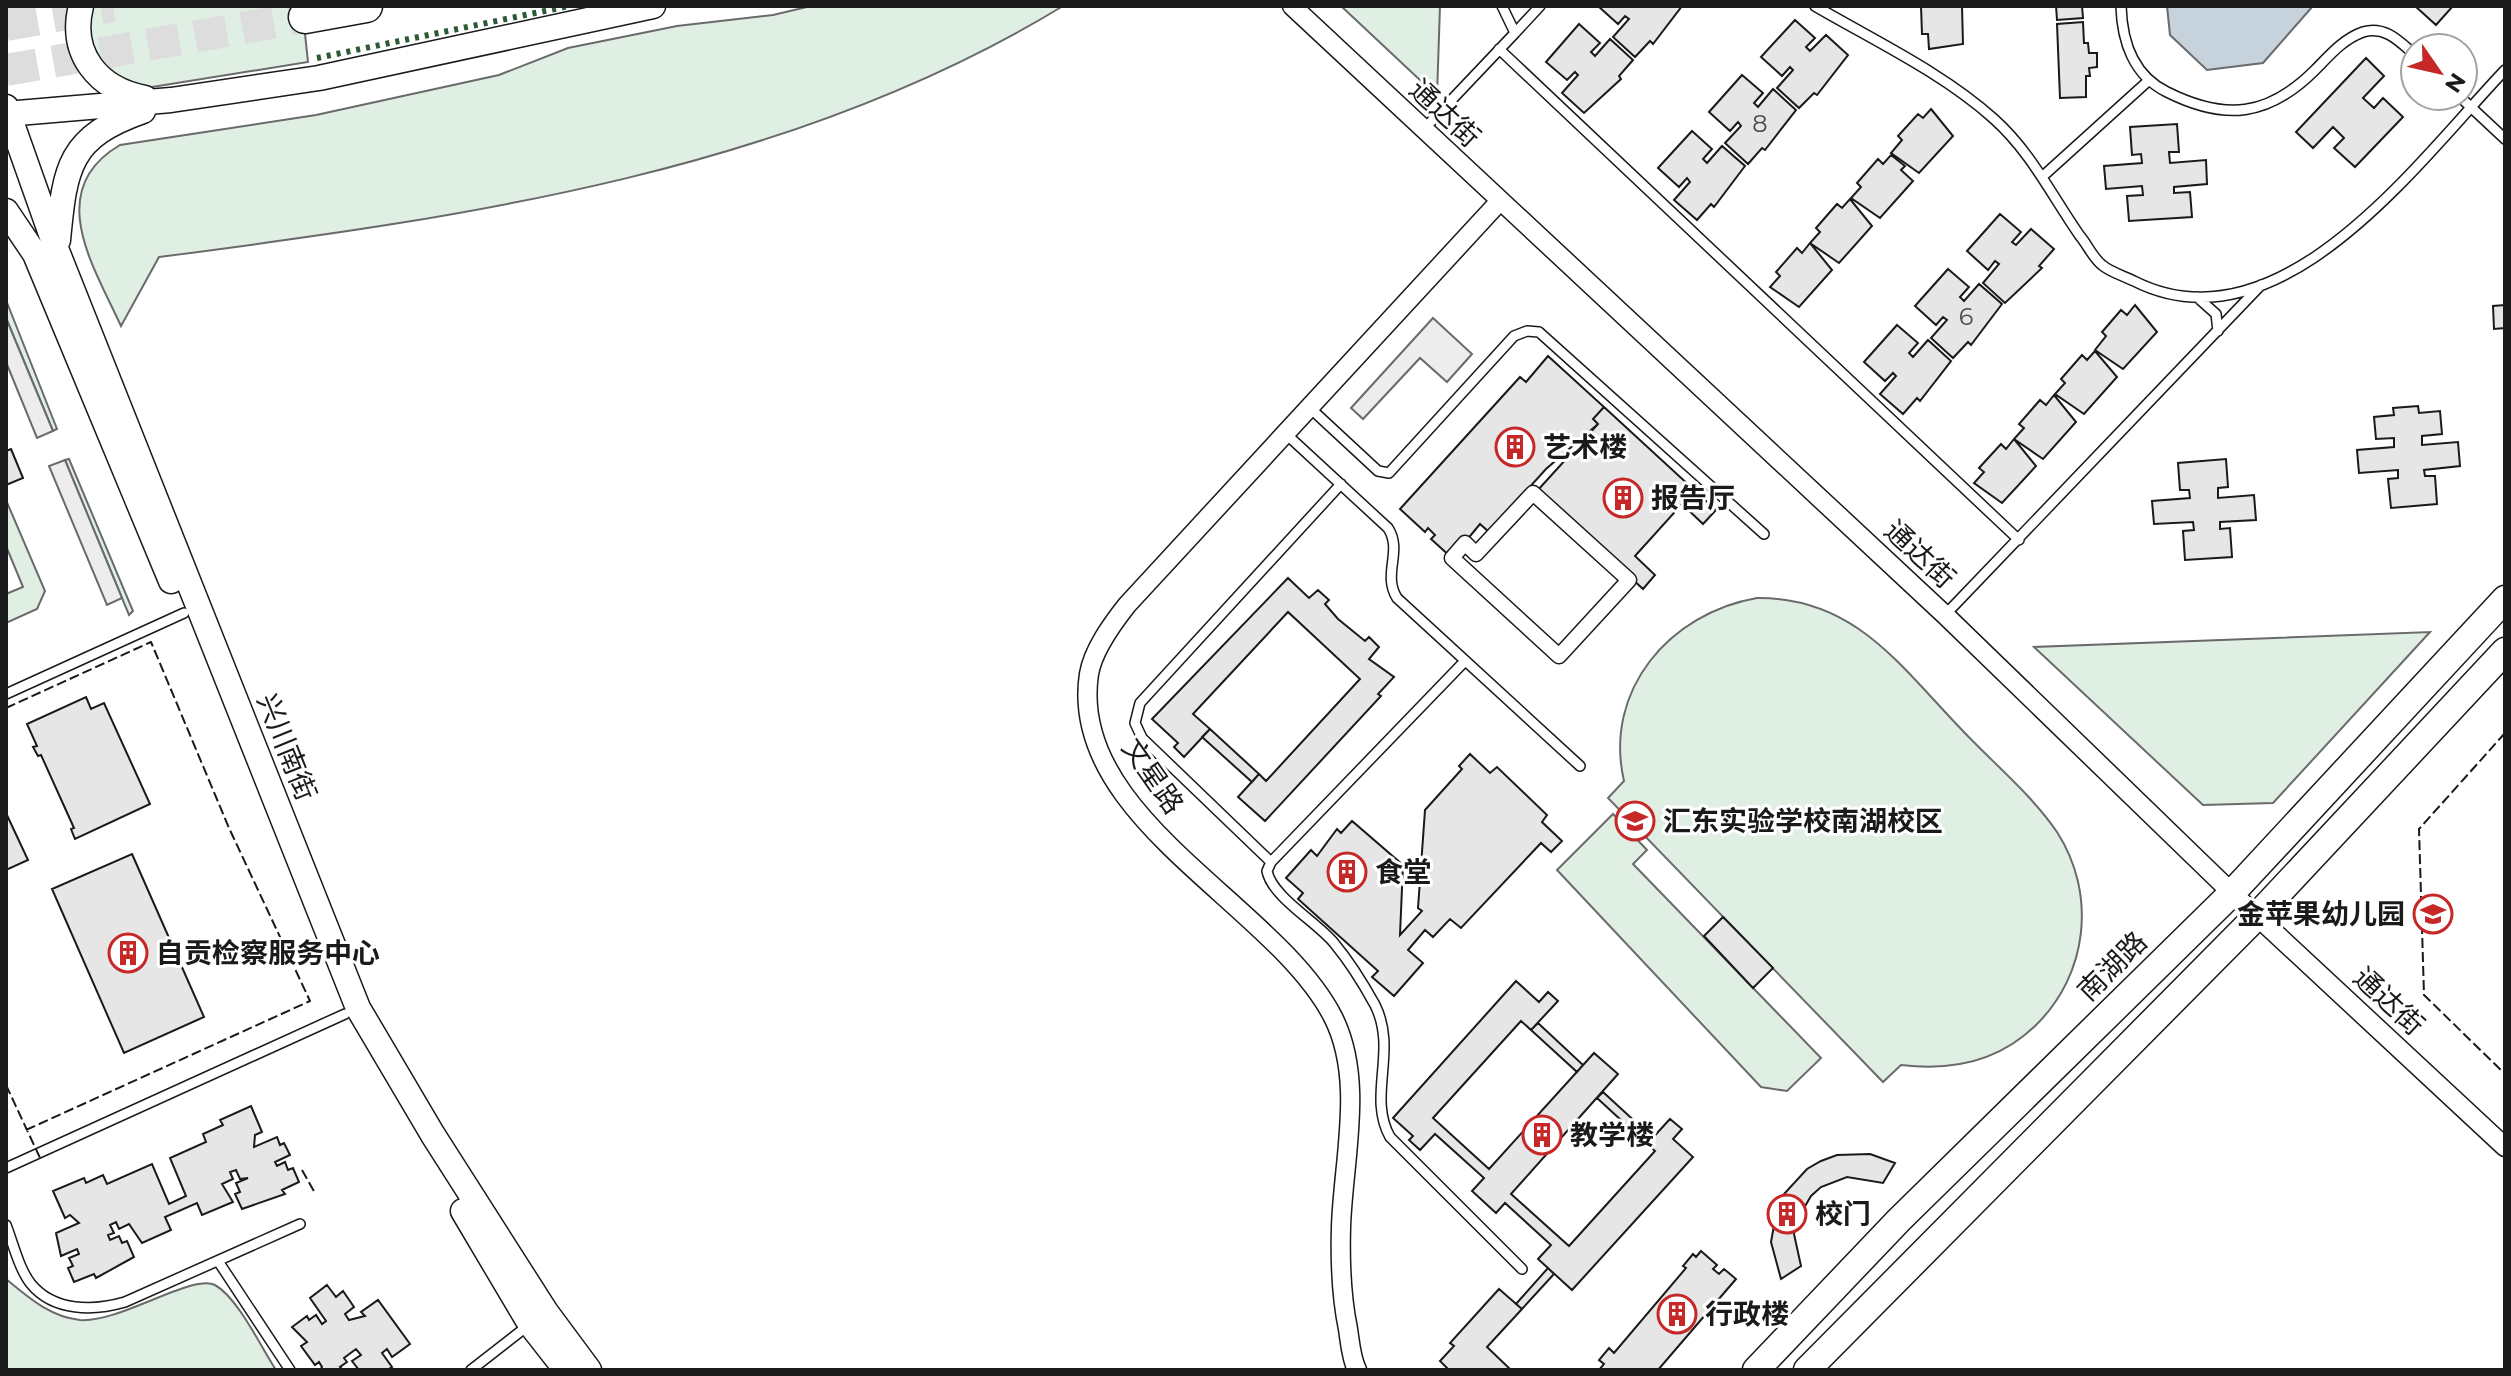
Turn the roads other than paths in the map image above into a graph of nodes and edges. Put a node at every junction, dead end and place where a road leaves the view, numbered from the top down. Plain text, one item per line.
1 (81, 6) edge
2 (366, 6) edge
3 (653, 6) edge
4 (1292, 6) edge
5 (1502, 6) edge
6 (1540, 6) edge
7 (1815, 6) edge
8 (2121, 6) edge
9 (305, 17) tunnel mouth
10 (1515, 33) junction
11 (2399, 40) edge
12 (1499, 49) junction
13 (2505, 70) edge
14 (2147, 82) junction
15 (2479, 97) edge
16 (171, 100) junction
17 (7, 111) edge
18 (2464, 112) edge
19 (2476, 112) edge
20 (1423, 130) junction
21 (2505, 139) edge
22 (2042, 177) junction
23 (1499, 202) junction
24 (6, 211) edge
25 (57, 251) junction
26 (2264, 283) junction
27 (2197, 297) junction
28 (2218, 331) junction
29 (1309, 407) junction
30 (1285, 433) junction
31 (1341, 484) junction
32 (1764, 534) dead end
33 (2019, 540) junction
34 (1452, 558) joint
35 (2505, 599) edge
36 (184, 613) junction
37 (1945, 615) junction
38 (2505, 651) edge
39 (1465, 661) junction
40 (6, 694) edge
41 (1580, 766) dead end
42 (1271, 862) junction
43 (2232, 893) junction
44 (2257, 916) junction
45 (345, 1014) junction
46 (2505, 1147) edge
47 (6, 1168) edge
48 (300, 1224) dead end
49 (6, 1225) edge
50 (11, 1250) edge
51 (218, 1261) junction
52 (1522, 1269) dead end
53 (530, 1324) junction
54 (290, 1370) edge
55 (471, 1370) edge
56 (566, 1370) edge
57 (589, 1370) edge
58 (1357, 1370) edge
59 (1756, 1370) edge
60 (1807, 1370) edge

1 - 16 street
2 - 9 highway
3 - 16 street
4 - 20 street, 通达街
5 - 10 lane
6 - 10 lane
7 - 22 lane
8 - 14 lane
10 - 12 lane
11 - 14 lane
12 - 20 lane
12 - 33 lane
13 - 15 lane
14 - 22 lane
16 - 17 street
16 - 25 street
17 - 25 street, 兴川南街
18 - 26 lane
19 - 21 lane
20 - 23 street, 通达街
22 - 27 lane
23 - 29 street, 文星路
23 - 37 street, 通达街
24 - 36 street, 兴川南街
25 - 57 street, 兴川南街
26 - 27 lane
26 - 28 lane
27 - 28 lane
28 - 33 lane
29 - 30 street, 文星路
29 - 32 lane
30 - 31 lane
30 - 58 street, 文星路
31 - 39 lane
31 - 42 lane
33 - 37 lane
34 - 34 street
35 - 43 main road, 南湖路
36 - 40 lane
36 - 45 street, 兴川南街
37 - 43 street, 通达街
38 - 44 main road
39 - 41 lane
39 - 42 lane
42 - 52 lane
43 - 44 street, 通达街
43 - 59 main road, 南湖路
44 - 46 street, 通达街
44 - 60 main road
45 - 47 lane
45 - 53 street, 兴川南街
48 - 51 lane
49 - 50 lane
50 - 51 lane
51 - 54 lane
53 - 55 lane
53 - 56 street, 兴川南街

